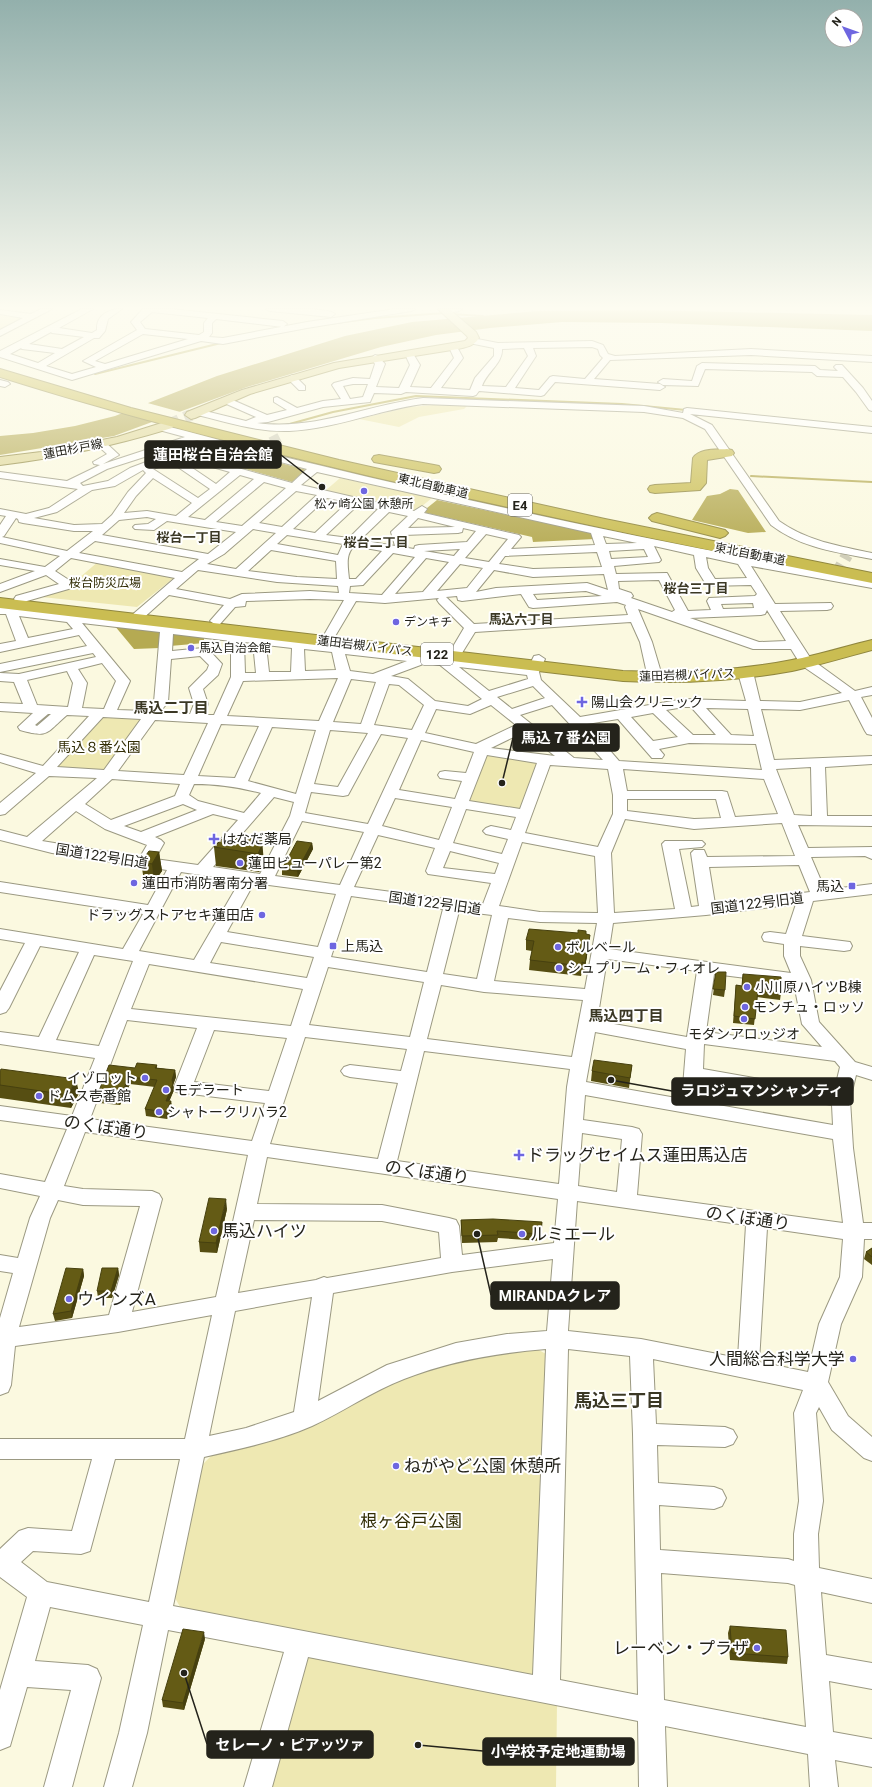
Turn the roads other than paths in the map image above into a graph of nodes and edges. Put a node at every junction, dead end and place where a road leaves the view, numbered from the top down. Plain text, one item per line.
1 (71, 392) edge
2 (85, 392) edge
3 (248, 392) edge
4 (342, 392) edge
5 (370, 392) edge
6 (439, 392) edge
7 (531, 392) edge
8 (619, 392) edge
9 (681, 392) edge
10 (860, 392) edge
11 (541, 393) joint
12 (96, 397) junction
13 (446, 398) junction
14 (225, 400) junction
15 (277, 400) dead end
16 (347, 401) junction
17 (533, 402) junction
18 (323, 404) junction
19 (872, 408) edge
20 (294, 410) junction
21 (337, 412) junction
22 (266, 418) junction
23 (178, 420) junction
24 (246, 429) junction
25 (872, 430) edge
26 (286, 431) junction
27 (196, 437) junction
28 (101, 444) junction
29 (231, 447) junction
30 (727, 453) junction
31 (128, 458) junction
32 (192, 458) junction
33 (170, 460) junction
34 (6, 461) edge
35 (105, 462) junction
36 (0, 468) edge
37 (315, 468) junction
38 (147, 469) junction
39 (434, 469) dead end
40 (238, 471) junction
41 (0, 475) edge
42 (262, 478) junction
43 (68, 485) junction
44 (657, 485) dead end
45 (89, 487) junction
46 (294, 487) junction
47 (216, 489) junction
48 (324, 494) junction
49 (438, 497) junction
50 (356, 501) junction
51 (199, 503) junction
52 (386, 508) junction
53 (0, 512) edge
54 (415, 514) junction
55 (6, 516) edge
56 (165, 517) junction
57 (116, 518) junction
58 (657, 518) dead end
59 (179, 519) junction
60 (207, 524) junction
61 (468, 526) junction
62 (105, 527) junction
63 (140, 527) dead end
64 (247, 528) junction
65 (483, 530) junction
66 (284, 531) junction
67 (398, 532) junction
68 (596, 532) junction
69 (0, 534) edge
70 (93, 537) junction
71 (317, 537) junction
72 (796, 537) junction
73 (0, 540) edge
74 (350, 542) junction
75 (470, 545) junction
76 (652, 545) junction
77 (267, 546) junction
78 (601, 548) junction
79 (397, 550) junction
80 (699, 552) junction
81 (502, 553) junction
82 (71, 554) junction
83 (423, 555) junction
84 (872, 556) edge
85 (211, 558) junction
86 (342, 559) junction
87 (872, 560) edge
88 (456, 561) junction
89 (742, 561) junction
90 (0, 562) edge
91 (196, 566) junction
92 (491, 567) junction
93 (872, 568) edge
94 (609, 570) junction
95 (47, 571) junction
96 (238, 574) junction
97 (185, 575) junction
98 (872, 578) edge
99 (755, 581) junction
100 (225, 582) dead end
101 (345, 583) junction
102 (872, 584) edge
103 (0, 588) edge
104 (166, 591) junction
105 (427, 595) junction
106 (0, 596) edge
107 (761, 596) junction
108 (384, 599) junction
109 (625, 599) junction
110 (346, 600) junction
111 (443, 600) junction
112 (232, 603) junction
113 (8, 606) edge
114 (827, 606) dead end
115 (772, 608) junction
116 (139, 615) junction
117 (684, 615) junction
118 (71, 618) junction
119 (635, 618) junction
120 (216, 621) junction
121 (471, 628) junction
122 (167, 629) junction
123 (82, 631) junction
124 (238, 634) junction
125 (872, 638) edge
126 (259, 640) junction
127 (24, 642) junction
128 (334, 642) junction
129 (298, 644) junction
130 (872, 645) edge
131 (0, 648) edge
132 (96, 648) junction
133 (457, 650) junction
134 (800, 655) junction
135 (165, 656) junction
136 (104, 659) junction
137 (424, 659) junction
138 (443, 661) junction
139 (70, 666) junction
140 (0, 668) edge
141 (653, 669) junction
142 (536, 670) junction
143 (745, 673) junction
144 (343, 674) junction
145 (298, 675) junction
146 (263, 676) junction
147 (0, 677) edge
148 (238, 677) junction
149 (19, 678) junction
150 (380, 678) junction
151 (872, 691) edge
152 (854, 696) junction
153 (489, 698) junction
154 (554, 700) junction
155 (431, 704) junction
156 (695, 704) junction
157 (753, 705) junction
158 (0, 707) edge
159 (656, 708) junction
160 (38, 709) junction
161 (68, 711) junction
162 (104, 713) junction
163 (510, 714) junction
164 (621, 714) junction
165 (150, 716) junction
166 (195, 719) junction
167 (218, 720) junction
168 (577, 722) junction
169 (267, 724) junction
170 (324, 726) junction
171 (525, 726) junction
172 (371, 729) junction
173 (872, 730) edge
174 (417, 735) junction
175 (688, 739) junction
176 (727, 739) junction
177 (762, 740) junction
178 (650, 746) junction
179 (479, 749) junction
180 (0, 758) edge
181 (545, 760) junction
182 (872, 760) edge
183 (570, 762) junction
184 (818, 763) junction
185 (615, 765) junction
186 (668, 768) junction
187 (769, 770) junction
188 (46, 771) junction
189 (108, 775) junction
190 (445, 775) dead end
191 (471, 778) junction
192 (190, 780) junction
193 (240, 783) junction
194 (271, 791) junction
195 (305, 793) junction
196 (390, 793) junction
197 (184, 798) junction
198 (459, 804) junction
199 (76, 805) junction
200 (620, 805) junction
201 (212, 809) junction
202 (0, 811) edge
203 (525, 814) junction
204 (297, 816) junction
205 (248, 818) junction
206 (787, 818) junction
207 (820, 820) junction
208 (729, 821) junction
209 (872, 821) edge
210 (694, 824) junction
211 (110, 826) junction
212 (373, 829) junction
213 (492, 831) dead end
214 (0, 835) edge
215 (517, 836) junction
216 (142, 837) junction
217 (30, 843) junction
218 (444, 844) junction
219 (697, 844) junction
220 (603, 853) junction
221 (872, 854) edge
222 (803, 857) junction
223 (508, 860) junction
224 (701, 862) junction
225 (145, 863) junction
226 (176, 868) junction
227 (202, 871) junction
228 (257, 879) junction
229 (501, 880) junction
230 (0, 887) edge
231 (872, 889) edge
232 (345, 890) junction
233 (813, 897) junction
234 (452, 906) junction
235 (708, 909) junction
236 (153, 911) junction
237 (495, 912) junction
238 (684, 912) junction
239 (606, 918) junction
240 (0, 934) edge
241 (216, 936) junction
242 (770, 937) dead end
243 (35, 939) junction
244 (792, 940) junction
245 (844, 946) dead end
246 (88, 948) junction
247 (600, 953) junction
248 (136, 956) junction
249 (323, 957) junction
250 (200, 966) junction
251 (706, 968) junction
252 (434, 978) junction
253 (802, 980) junction
254 (313, 985) junction
255 (484, 986) junction
256 (592, 995) junction
257 (0, 1008) edge
258 (122, 1014) junction
259 (208, 1023) junction
260 (587, 1025) junction
261 (298, 1032) junction
262 (0, 1038) edge
263 (695, 1041) junction
264 (45, 1044) junction
265 (418, 1044) junction
266 (106, 1054) junction
267 (844, 1061) junction
268 (578, 1064) junction
269 (350, 1071) dead end
270 (694, 1074) junction
271 (872, 1074) edge
272 (408, 1078) junction
273 (576, 1087) junction
274 (276, 1098) junction
275 (841, 1100) junction
276 (691, 1106) junction
277 (0, 1113) edge
278 (79, 1123) junction
279 (573, 1125) junction
280 (842, 1134) junction
281 (259, 1148) junction
282 (386, 1166) junction
283 (0, 1181) edge
284 (52, 1191) junction
285 (569, 1192) junction
286 (626, 1200) junction
287 (245, 1212) junction
288 (757, 1219) junction
289 (863, 1231) edge
290 (563, 1250) junction
291 (0, 1263) edge
292 (452, 1264) junction
293 (25, 1267) junction
294 (324, 1285) junction
295 (225, 1305) junction
296 (118, 1323) junction
297 (3, 1339) edge
298 (557, 1340) junction
299 (641, 1348) junction
300 (748, 1369) junction
301 (817, 1383) junction
302 (0, 1385) edge
303 (304, 1419) junction
304 (645, 1434) junction
305 (725, 1438) dead end
306 (0, 1449) edge
307 (106, 1449) junction
308 (194, 1449) junction
309 (872, 1451) edge
310 (646, 1493) junction
311 (714, 1498) dead end
312 (648, 1561) junction
313 (1, 1563) edge
314 (807, 1577) junction
315 (872, 1591) edge
316 (41, 1593) junction
317 (158, 1616) junction
318 (299, 1644) junction
319 (814, 1666) junction
320 (18, 1673) junction
321 (872, 1676) edge
322 (546, 1692) junction
323 (651, 1711) junction
324 (0, 1736) edge
325 (821, 1744) junction
326 (872, 1753) edge
327 (58, 1787) edge
328 (118, 1787) edge
329 (258, 1787) edge
330 (653, 1787) edge
331 (824, 1787) edge

1 - 12 highway, 東北自動車道 / E4
2 - 12 highway, 東北自動車道 / E4
3 - 14 main road, 蓮田杉戸線
4 - 16 street
5 - 16 street
6 - 13 street
7 - 11 street
8 - 17 street
9 - 25 street
10 - 19 street
11 - 17 street
12 - 23 highway, 東北自動車道 / E4
13 - 17 street
13 - 21 street
14 - 22 street
14 - 23 main road, 蓮田杉戸線
15 - 20 street
16 - 18 street
18 - 20 street
18 - 21 street
20 - 22 street
21 - 26 street
22 - 24 street
22 - 26 street
23 - 24 highway, 東北自動車道 / E4
23 - 27 street
23 - 28 main road, 蓮田杉戸線
23 - 98 highway, 東北自動車道 / E4
24 - 26 street
24 - 39 highway
24 - 93 highway, 東北自動車道 / E4
26 - 30 street
27 - 29 street
27 - 31 street
28 - 34 main road, 蓮田杉戸線
28 - 35 street
29 - 32 street
29 - 37 street
30 - 44 highway
30 - 72 street
31 - 35 street
31 - 38 street
32 - 33 street
32 - 40 street
33 - 38 street
33 - 47 street
34 - 36 street
35 - 43 street
37 - 46 street
37 - 49 street
38 - 45 street
38 - 51 street
38 - 57 street
40 - 42 street
40 - 47 street
41 - 43 street
42 - 46 street
42 - 60 street
43 - 45 street
45 - 53 street
46 - 48 street
46 - 64 street
47 - 51 street
48 - 50 street
48 - 66 street
49 - 54 street
49 - 68 street
50 - 52 street
50 - 71 street
51 - 59 street
52 - 54 street
52 - 74 street
54 - 61 street
54 - 67 street
55 - 62 street
55 - 69 street
56 - 57 street
56 - 59 street
56 - 63 street
57 - 62 street
58 - 93 highway
59 - 60 street
60 - 64 street
61 - 65 street
61 - 67 street
62 - 70 street
64 - 66 street
64 - 85 street
65 - 75 street
65 - 81 street
66 - 71 street
66 - 77 street
67 - 79 street
68 - 76 street
68 - 78 street
70 - 82 street
70 - 85 street
71 - 74 street
72 - 84 street
72 - 87 street
73 - 82 street
74 - 79 street
74 - 86 street
75 - 79 street
75 - 88 street
76 - 78 street
76 - 80 street
76 - 94 street
77 - 86 street
77 - 96 street
78 - 81 street
78 - 94 street
79 - 83 street
79 - 101 street
80 - 89 street
80 - 99 street
81 - 92 street
82 - 95 street
82 - 97 street
83 - 88 street
83 - 108 street
85 - 91 street
86 - 101 street
88 - 92 street
88 - 105 street
89 - 99 street
89 - 102 street
90 - 95 street
91 - 96 street
91 - 97 street
92 - 94 street
92 - 105 street
94 - 109 street
94 - 117 street
95 - 103 street
95 - 113 street
96 - 101 street
97 - 100 street
97 - 104 street
99 - 107 street
101 - 110 street
104 - 112 street
104 - 116 street
105 - 108 street
106 - 113 highway, 蓮田岩槻バイパス / 122
107 - 115 street
107 - 117 street
108 - 110 street
109 - 111 street
109 - 117 street
109 - 119 street
109 - 134 street
110 - 111 street
110 - 112 street
110 - 128 street
111 - 121 street
112 - 120 street
113 - 116 highway, 蓮田岩槻バイパス / 122
113 - 118 street
113 - 127 street
114 - 115 street
115 - 134 street
116 - 120 highway, 蓮田岩槻バイパス / 122
116 - 124 highway, 蓮田岩槻バイパス / 122
118 - 122 street
118 - 123 street
119 - 121 street
119 - 141 street
120 - 128 highway, 蓮田岩槻バイパス / 122
121 - 133 street
122 - 124 street
122 - 135 street
123 - 127 street
123 - 132 street
124 - 126 street
124 - 142 highway, 蓮田岩槻バイパス / 122
124 - 148 street
125 - 134 highway, 蓮田岩槻バイパス / 122
126 - 129 street
126 - 146 street
127 - 131 street
128 - 129 street
128 - 133 highway, 蓮田岩槻バイパス / 122
128 - 137 street
128 - 144 street
129 - 145 street
130 - 134 highway, 蓮田岩槻バイパス / 122
132 - 136 street
132 - 140 street
133 - 142 highway, 蓮田岩槻バイパス / 122
134 - 141 highway, 蓮田岩槻バイパス / 122
134 - 143 highway, 蓮田岩槻バイパス / 122
134 - 152 street
135 - 165 street
135 - 166 street
136 - 139 street
136 - 162 street
137 - 138 street
137 - 150 street
138 - 142 street
138 - 153 street
139 - 149 street
139 - 161 street
141 - 142 highway, 蓮田岩槻バイパス / 122
142 - 143 highway, 蓮田岩槻バイパス / 122
142 - 153 street
142 - 154 street
143 - 157 street
144 - 145 street
144 - 150 street
144 - 170 street
145 - 146 street
146 - 148 street
147 - 149 street
148 - 167 street
149 - 160 street
150 - 155 street
150 - 172 street
151 - 152 street
152 - 157 street
152 - 173 street
153 - 155 street
153 - 163 street
154 - 163 street
154 - 168 street
155 - 174 street
156 - 157 street
156 - 159 street
156 - 176 street
157 - 177 street
158 - 160 street
159 - 164 street
159 - 175 street
160 - 161 street
160 - 161 street
161 - 162 street
162 - 165 street
162 - 188 street
163 - 171 street
164 - 168 street
164 - 178 street
165 - 166 street
165 - 189 street
166 - 167 street
167 - 169 street
167 - 192 street
168 - 185 street
169 - 170 street
169 - 193 street
170 - 172 street
170 - 195 street
171 - 179 street
171 - 183 street
172 - 174 street
172 - 195 street
174 - 179 street
174 - 196 street
175 - 176 street
175 - 178 street
176 - 177 street
177 - 187 street
178 - 186 street
179 - 181 street
179 - 191 street
180 - 188 street
181 - 183 street
181 - 203 street
182 - 184 street
183 - 185 street
184 - 187 street
184 - 207 street
185 - 186 street
185 - 200 street
186 - 187 street
187 - 206 street
188 - 189 street
188 - 202 street
189 - 192 street
189 - 199 street
190 - 191 street
191 - 198 street
192 - 193 street
192 - 197 street
193 - 194 street
194 - 195 street
194 - 205 street
195 - 204 street
196 - 198 street
196 - 212 street
197 - 201 street
197 - 211 street
198 - 203 street
198 - 218 street
199 - 211 street
199 - 217 street
200 - 208 street
200 - 210 street
200 - 220 street
201 - 205 street
201 - 216 street
203 - 215 street
204 - 212 street
204 - 228 street
205 - 227 street
206 - 207 street
206 - 208 street
206 - 222 street
207 - 209 street
208 - 210 street
210 - 219 street
211 - 216 street
212 - 218 street
212 - 232 street
213 - 215 street
214 - 217 street, 国道122号旧道
215 - 220 street
215 - 223 street
216 - 225 street
217 - 225 street, 国道122号旧道
218 - 223 street
218 - 229 street
219 - 224 street
219 - 238 street
220 - 239 street
221 - 222 street
222 - 224 street
222 - 233 street
223 - 229 street
224 - 235 street
225 - 226 street, 国道122号旧道
226 - 227 street, 国道122号旧道
226 - 236 street
227 - 228 street, 国道122号旧道
228 - 232 street, 国道122号旧道
228 - 241 street
229 - 237 street
230 - 236 street
231 - 233 street, 国道122号旧道
232 - 234 street, 国道122号旧道
232 - 249 street
233 - 235 street, 国道122号旧道
233 - 244 street
234 - 237 street, 国道122号旧道
234 - 252 street
235 - 238 street, 国道122号旧道
236 - 248 street
237 - 239 street, 国道122号旧道
237 - 255 street
238 - 239 street, 国道122号旧道
239 - 247 street
240 - 243 street
241 - 249 street
241 - 250 street
242 - 244 street
243 - 246 street
243 - 257 street
244 - 245 street
244 - 253 street
246 - 248 street
246 - 264 street
247 - 251 street
247 - 256 street
248 - 250 street
248 - 258 street
249 - 252 street
249 - 254 street
250 - 254 street
251 - 253 street
251 - 263 street
252 - 255 street
252 - 265 street
253 - 267 street
254 - 261 street
255 - 256 street
256 - 260 street
258 - 259 street
258 - 266 street
259 - 261 street
259 - 274 street
260 - 263 street
260 - 268 street
261 - 265 street
261 - 274 street
262 - 264 street
263 - 267 street
263 - 270 street
264 - 266 street
265 - 268 street
265 - 272 street
266 - 278 street
267 - 271 street
267 - 275 street
268 - 273 street
269 - 272 street
270 - 275 street
270 - 276 street
272 - 282 street
273 - 276 street
273 - 279 street
274 - 281 street
275 - 280 street
276 - 280 street
277 - 278 street, のくぼ通り
278 - 281 street, のくぼ通り
278 - 284 street
279 - 285 street
279 - 286 street
280 - 289 street
281 - 282 street, のくぼ通り
281 - 287 street
282 - 285 street, のくぼ通り
283 - 284 street
284 - 293 street
284 - 296 street
285 - 286 street, のくぼ通り
285 - 290 street
286 - 288 street, のくぼ通り
287 - 292 street
287 - 295 street
288 - 289 street, のくぼ通り
288 - 300 street
289 - 301 street
290 - 292 street
290 - 298 street
291 - 293 street
292 - 294 street
293 - 297 street
294 - 295 street
294 - 303 street
295 - 296 street
295 - 308 street
296 - 297 street
297 - 302 street
298 - 299 street
298 - 303 street
298 - 322 street
299 - 300 street
299 - 304 street
300 - 301 street
301 - 309 street
301 - 314 street
303 - 308 street
304 - 305 street
304 - 310 street
306 - 307 street
307 - 308 street
307 - 313 street
308 - 317 street
310 - 311 street
310 - 312 street
312 - 314 street
312 - 323 street
313 - 316 street
314 - 315 street
314 - 319 street
316 - 317 street
316 - 320 street
317 - 318 street
317 - 328 street
318 - 322 street
318 - 329 street
319 - 321 street
319 - 325 street
320 - 324 street
320 - 327 street
322 - 323 street
323 - 325 street
323 - 330 street
325 - 326 street
325 - 331 street

